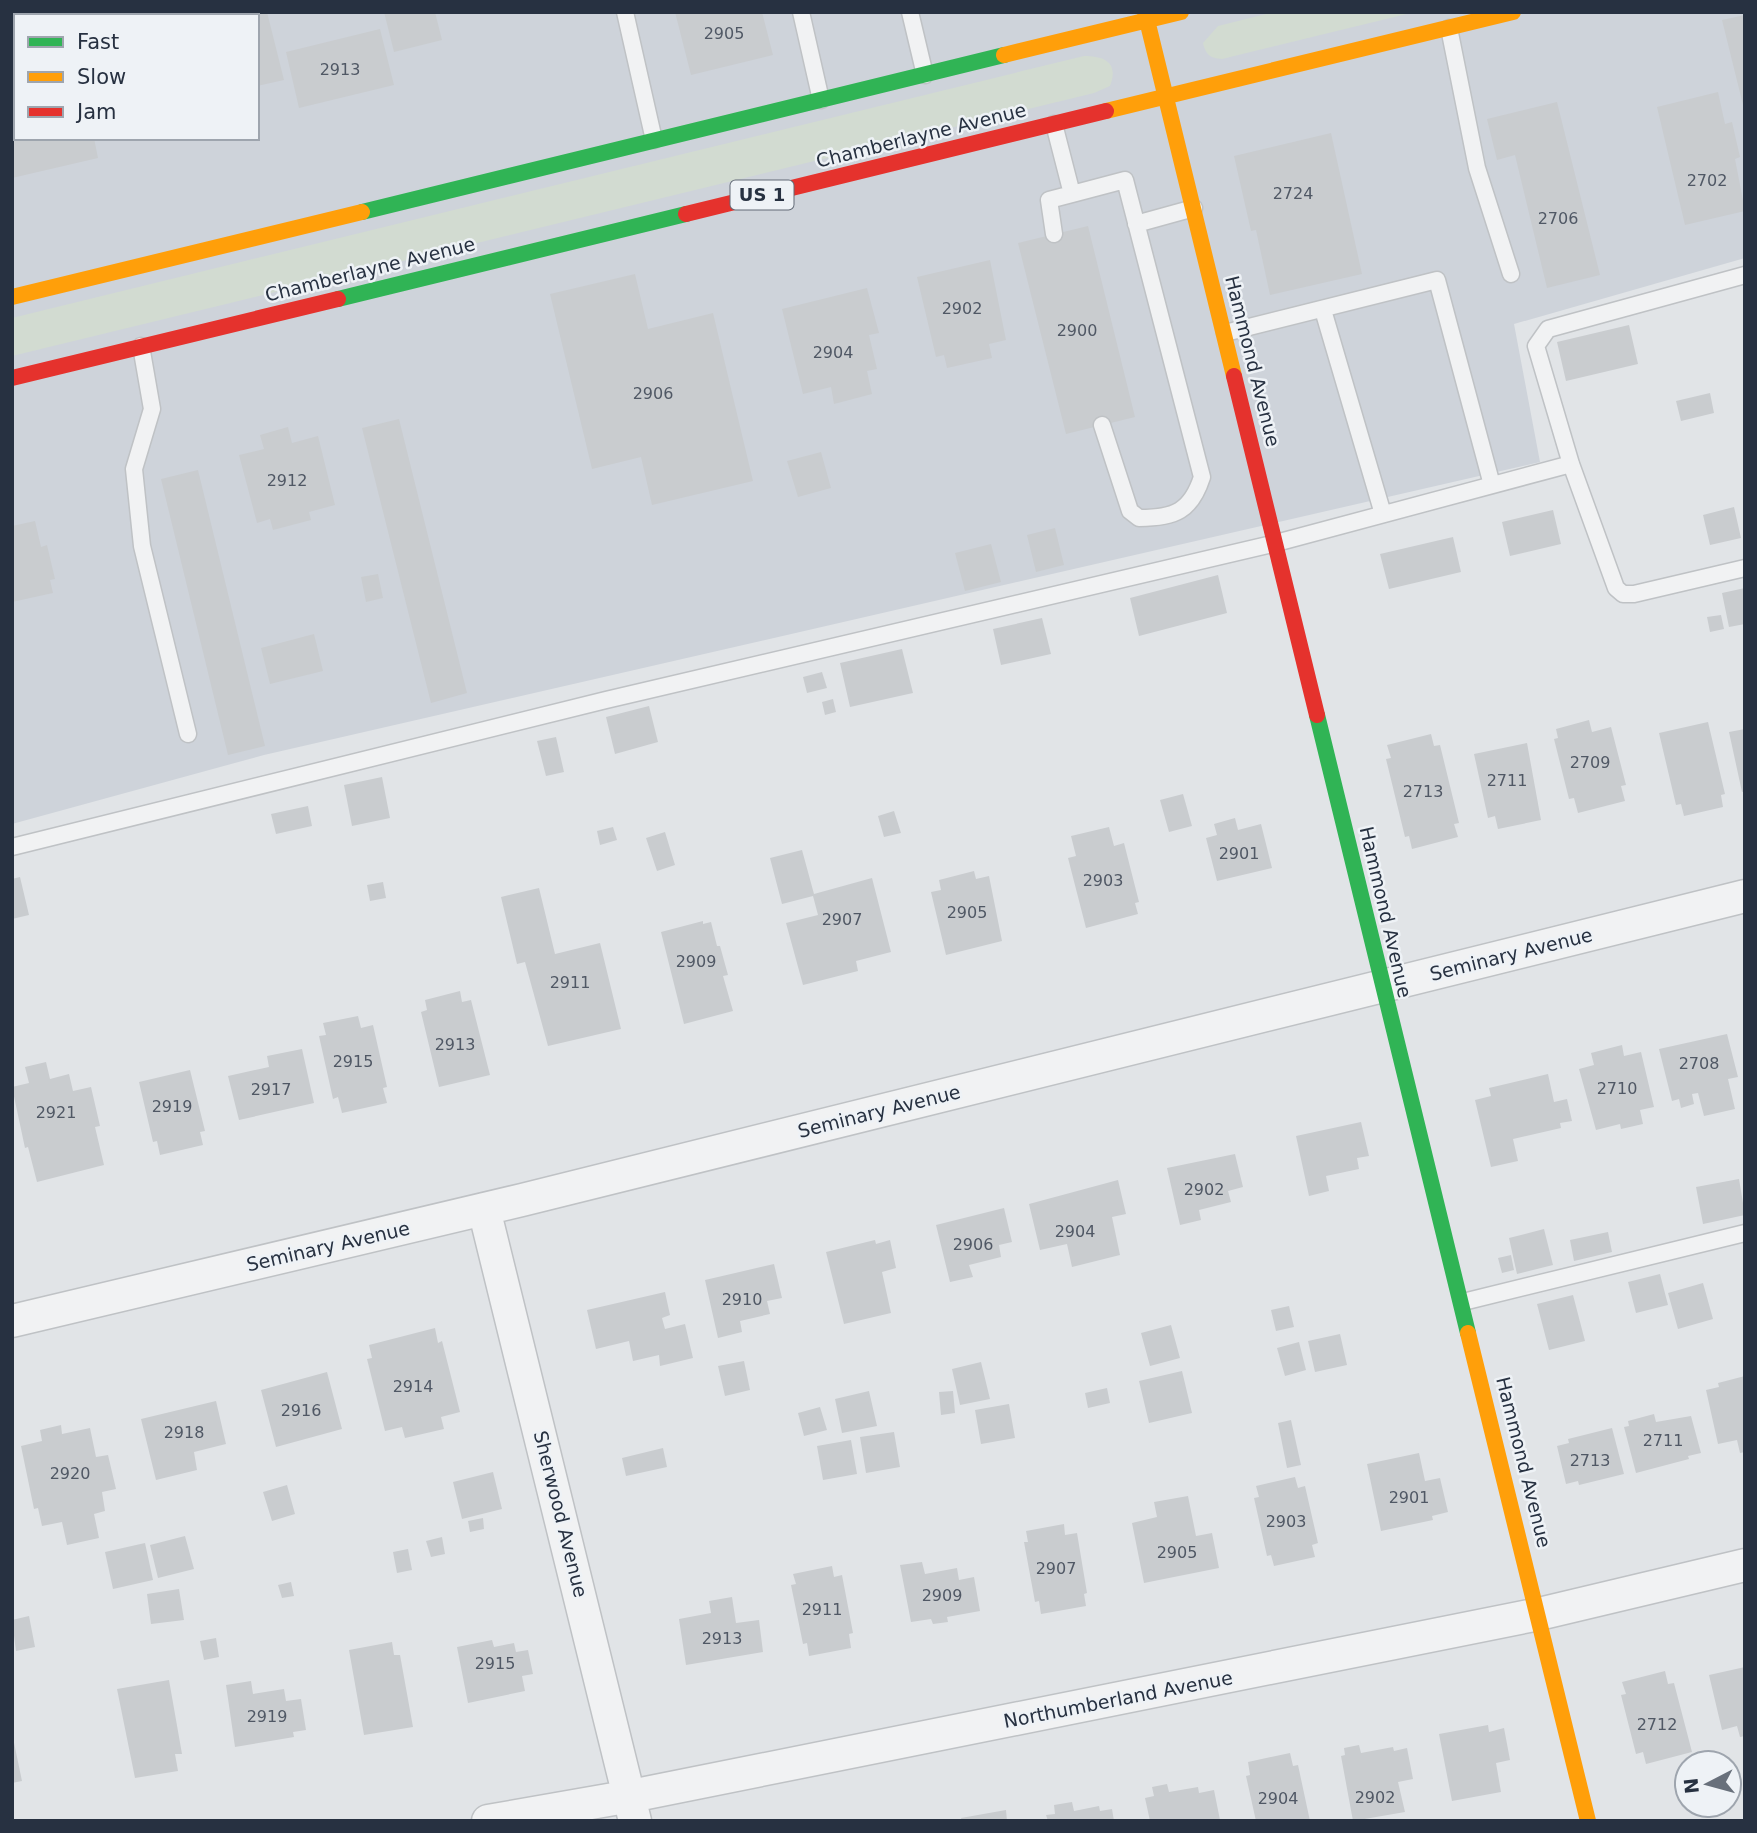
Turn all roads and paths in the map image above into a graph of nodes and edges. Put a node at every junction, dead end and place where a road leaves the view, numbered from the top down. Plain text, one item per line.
1 (625, 12) edge
2 (801, 12) edge
3 (909, 12) edge
4 (1181, 12) edge
5 (1513, 12) edge
6 (1146, 16) edge
7 (1449, 28) junction
8 (925, 75) junction
9 (1166, 96) junction
10 (821, 100) junction
11 (1054, 124) junction
12 (654, 140) junction
13 (1072, 194) junction
14 (1194, 208) junction
15 (1136, 224) junction
16 (1054, 234) dead end
17 (1511, 274) dead end
18 (1745, 275) edge
19 (12, 297) edge
20 (1323, 310) junction
21 (1225, 333) junction
22 (141, 346) junction
23 (12, 378) edge
24 (1102, 425) dead end
25 (1571, 464) junction
26 (1492, 485) junction
27 (1383, 514) junction
28 (1276, 543) junction
29 (1745, 568) edge
30 (188, 734) dead end
31 (12, 847) edge
32 (1745, 896) edge
33 (1382, 987) junction
34 (484, 1209) junction
35 (1745, 1233) edge
36 (1463, 1302) junction
37 (12, 1321) edge
38 (1745, 1565) edge
39 (1539, 1614) junction
40 (633, 1809) edge
41 (488, 1821) edge
42 (1588, 1821) edge

1 - 12 lane
2 - 10 lane
3 - 8 lane
4 - 6 main road
5 - 7 main road, Chamberlayne Avenue / US 1
6 - 8 main road
6 - 9 main road, Hammond Avenue
7 - 9 main road, Chamberlayne Avenue / US 1
7 - 17 lane
8 - 10 main road
9 - 11 main road, Chamberlayne Avenue / US 1
9 - 14 main road, Hammond Avenue
10 - 12 main road
11 - 13 lane
11 - 22 main road, Chamberlayne Avenue / US 1
12 - 19 main road
13 - 15 lane
13 - 16 lane
14 - 15 lane
14 - 21 main road, Hammond Avenue
15 - 24 lane
18 - 25 lane
20 - 21 lane
20 - 26 lane
20 - 27 lane
21 - 28 main road, Hammond Avenue
22 - 23 main road, Chamberlayne Avenue / US 1
22 - 30 lane
25 - 26 lane
25 - 29 lane
26 - 27 lane
27 - 28 lane
28 - 31 lane
28 - 33 main road, Hammond Avenue
32 - 33 street, Seminary Avenue
33 - 34 street, Seminary Avenue
33 - 36 main road, Hammond Avenue
34 - 37 street, Seminary Avenue
34 - 40 street, Sherwood Avenue
35 - 36 lane
36 - 39 main road, Hammond Avenue
38 - 39 street, Northumberland Avenue
39 - 40 street, Northumberland Avenue
39 - 42 main road, Hammond Avenue
40 - 41 street, Northumberland Avenue

